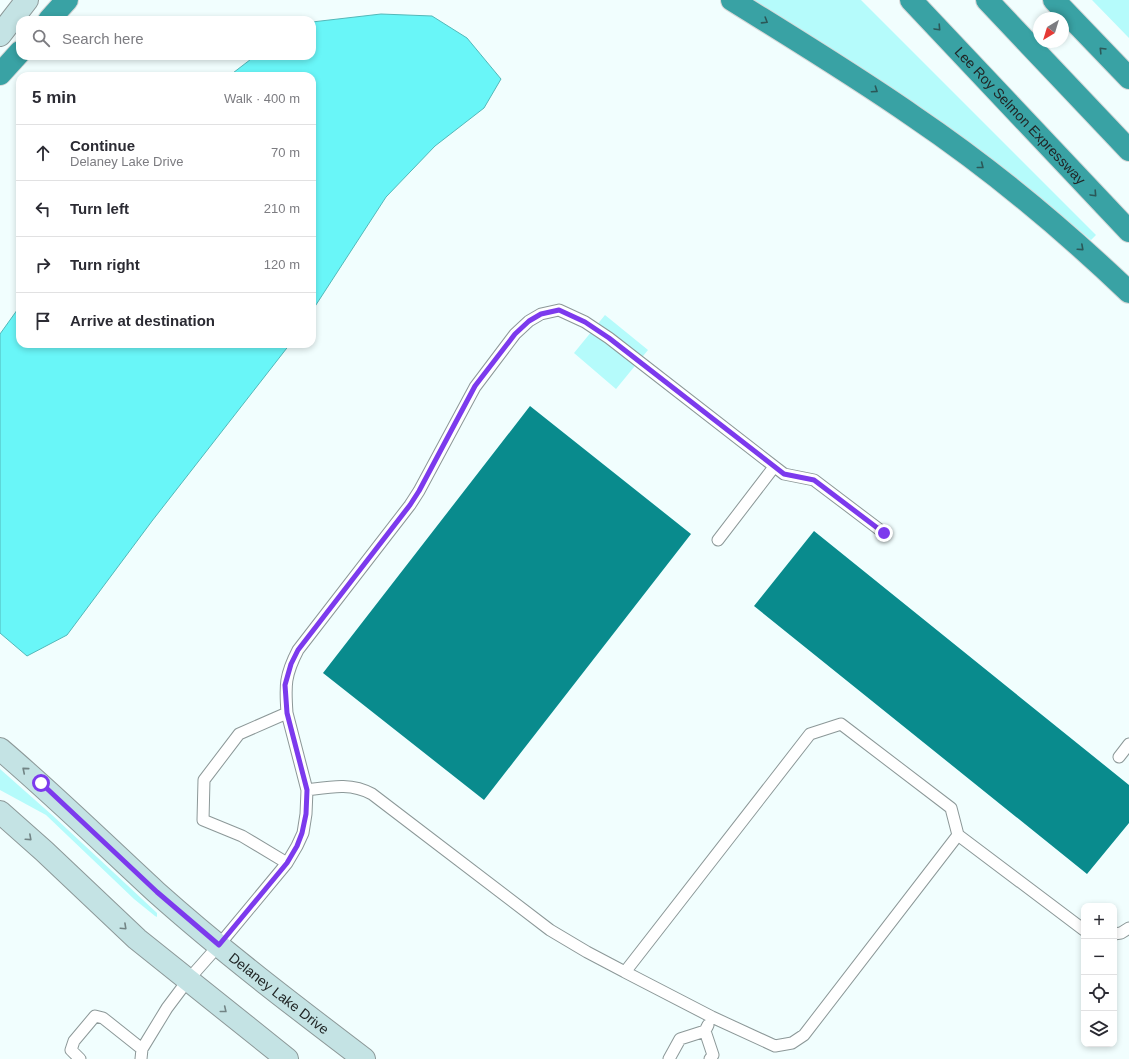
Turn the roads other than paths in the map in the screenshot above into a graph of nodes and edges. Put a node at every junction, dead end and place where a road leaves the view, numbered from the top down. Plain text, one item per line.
1 (27, 0) edge
2 (67, 0) edge
3 (732, 0) edge
4 (911, 0) edge
5 (987, 0) edge
6 (1054, 0) edge
7 (53, 16) edge
8 (0, 35) edge
9 (16, 56) edge
10 (0, 74) edge
11 (1129, 78) edge
12 (1129, 150) edge
13 (1129, 231) edge
14 (1129, 292) edge
15 (774, 467) junction
16 (884, 533) dead end
17 (718, 540) dead end
18 (287, 713) junction
19 (1129, 744) edge
20 (0, 749) edge
21 (1119, 757) dead end
22 (307, 790) junction
23 (0, 812) edge
24 (958, 835) junction
25 (287, 863) junction
26 (1081, 928) edge
27 (1129, 928) edge
28 (1117, 934) edge
29 (219, 945) junction
30 (625, 972) junction
31 (188, 980) junction
32 (712, 1018) junction
33 (705, 1031) junction
34 (142, 1054) edge
35 (80, 1059) edge
36 (287, 1059) edge
37 (364, 1059) edge
38 (669, 1059) edge
39 (710, 1059) edge

1 - 8 street
2 - 7 highway
3 -> 14 highway
4 -> 13 highway, Lee Roy Selmon Expressway
5 - 12 highway
11 -> 6 highway
9 - 10 highway
15 - 16 lane
15 - 17 lane
15 - 18 lane
18 - 22 lane
18 - 25 lane
19 - 21 lane
29 -> 20 street, Delaney Lake Drive
22 - 25 lane
22 - 30 lane
23 -> 31 street
24 - 26 lane
24 - 30 lane
24 - 32 lane
25 - 29 lane
27 - 28 lane
29 - 31 lane
29 - 37 street, Delaney Lake Drive
30 - 32 lane
31 - 34 lane
31 -> 36 street
32 - 33 lane
33 - 38 lane
33 - 39 lane
34 - 35 lane

